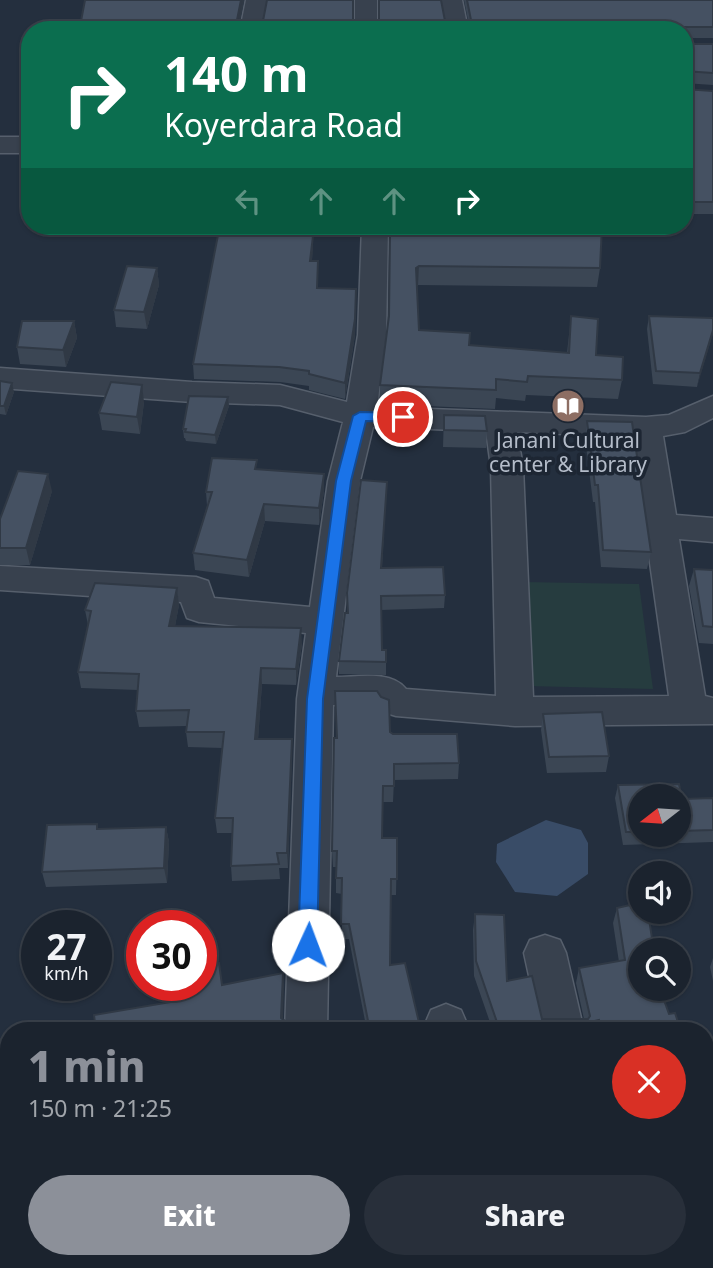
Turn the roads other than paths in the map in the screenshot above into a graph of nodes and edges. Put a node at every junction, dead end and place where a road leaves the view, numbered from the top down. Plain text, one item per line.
1 (257, 0) edge
2 (366, 0) edge
3 (450, 0) edge
4 (253, 21) edge
5 (366, 21) edge
6 (455, 21) edge
7 (0, 145) edge
8 (21, 145) edge
9 (375, 235) edge
10 (0, 378) edge
11 (713, 405) edge
12 (360, 416) junction
13 (500, 422) junction
14 (646, 427) junction
15 (659, 526) junction
16 (713, 530) edge
17 (0, 578) edge
18 (325, 622) junction
19 (316, 691) junction
20 (701, 710) edge
21 (515, 712) junction
22 (545, 953) dead end
23 (306, 1022) edge
24 (561, 1022) edge

1 - 4 street
2 - 5 street
3 - 6 street
7 - 8 street
9 - 12 street
10 - 12 street
11 - 14 street
12 - 13 street
12 - 18 street
13 - 14 street
13 - 21 street
14 - 15 street
15 - 16 street
15 - 20 street
17 - 18 street
18 - 19 street
19 - 21 street
19 - 23 street
20 - 21 street
22 - 24 street

